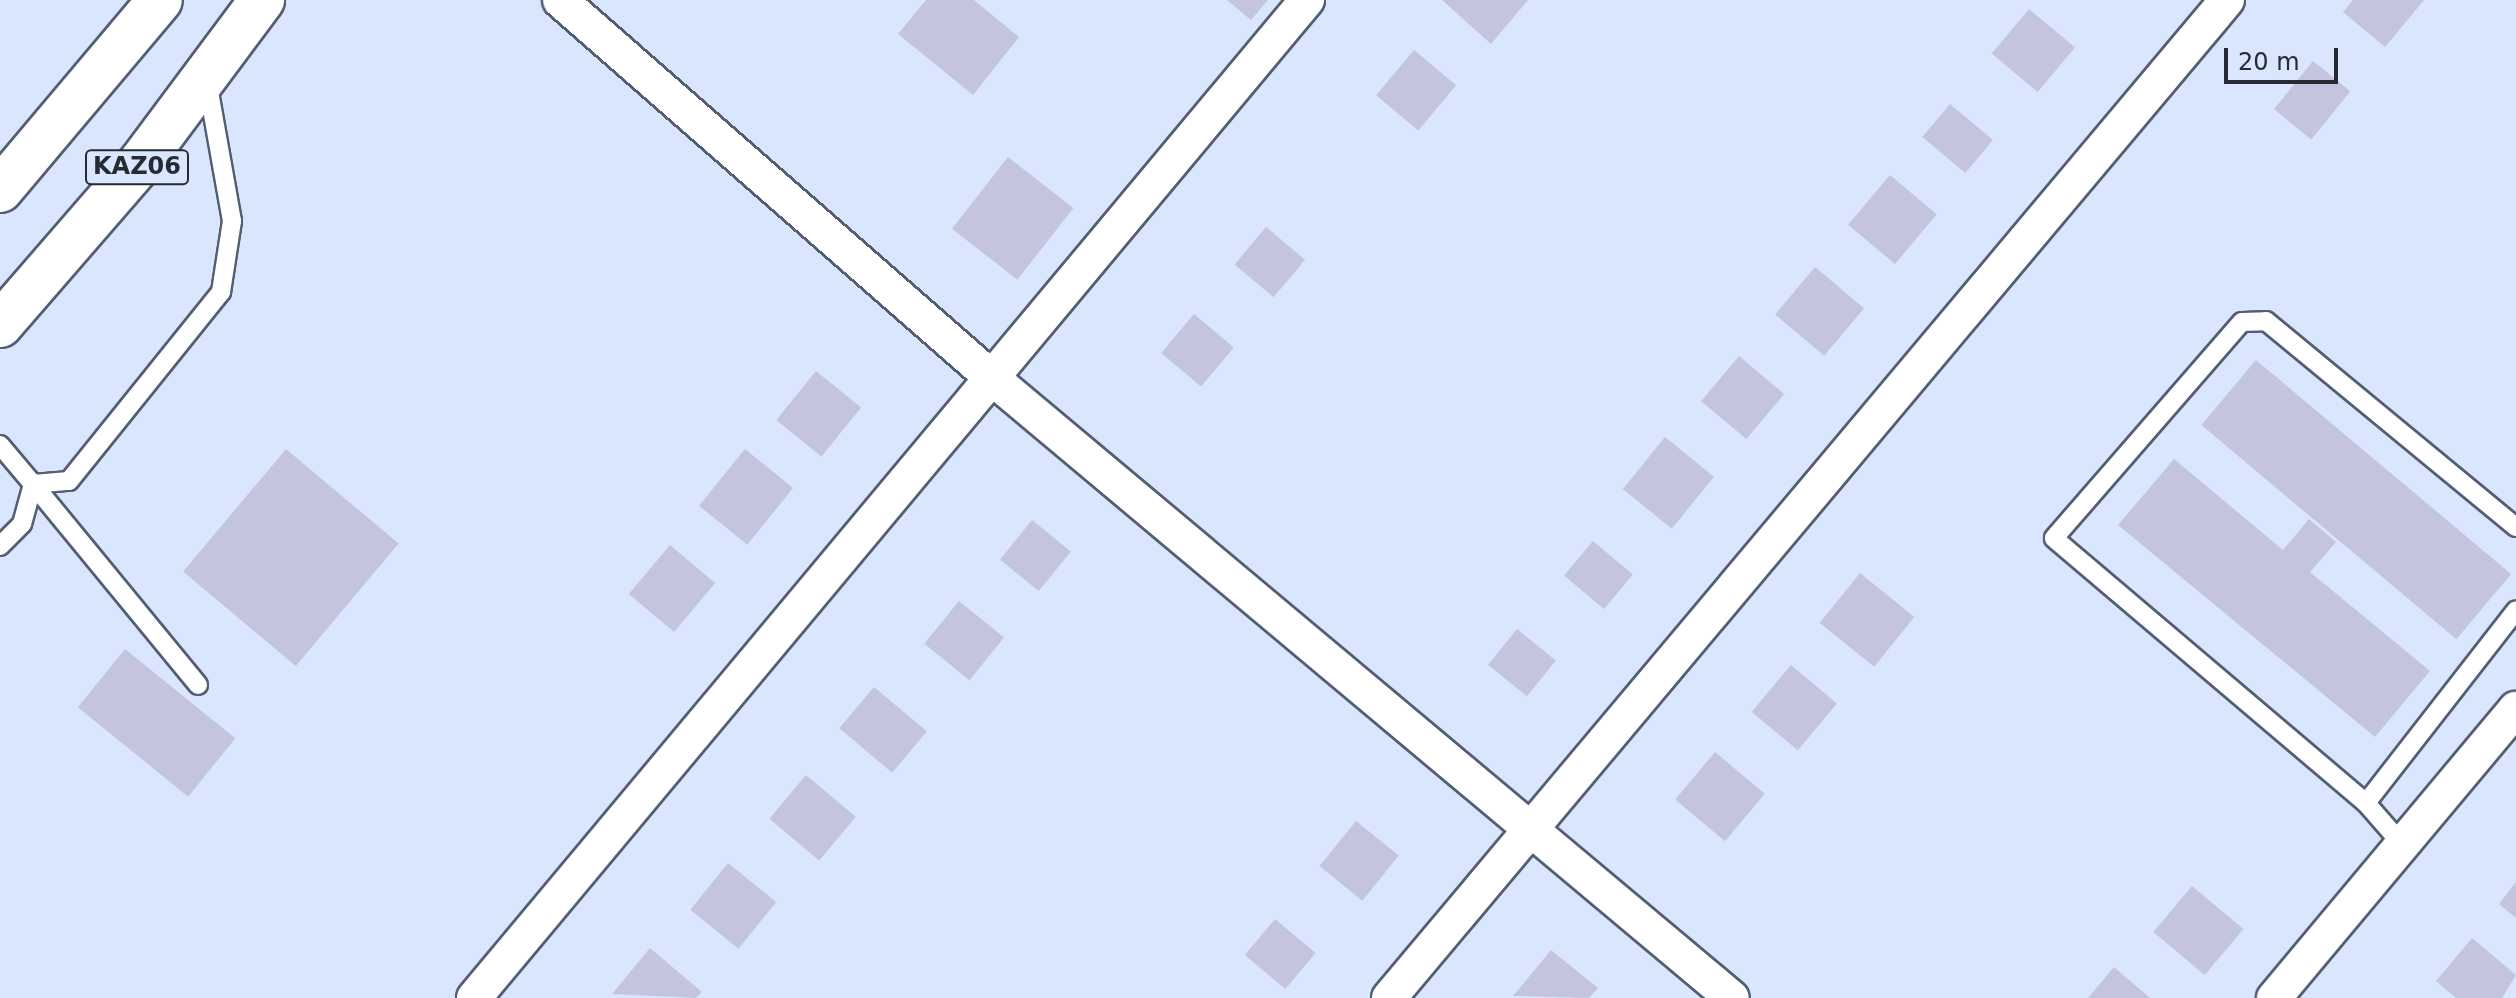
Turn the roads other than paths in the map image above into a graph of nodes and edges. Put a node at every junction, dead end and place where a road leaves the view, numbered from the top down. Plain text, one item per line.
1 (160, 0) edge
2 (262, 0) edge
3 (560, 0) edge
4 (1307, 0) edge
5 (2227, 0) edge
6 (206, 75) junction
7 (0, 190) edge
8 (0, 325) edge
9 (992, 378) junction
10 (0, 445) edge
11 (33, 484) junction
12 (2516, 527) edge
13 (0, 546) edge
14 (2516, 610) edge
15 (198, 685) dead end
16 (2516, 709) edge
17 (2366, 803) junction
18 (1529, 831) junction
19 (2401, 843) junction
20 (474, 998) edge
21 (1389, 998) edge
22 (1732, 998) edge
23 (2274, 998) edge

1 - 7 highway, KАZ06
2 - 6 highway, KАZ06
3 - 9 street
4 - 9 street
5 - 18 street
6 - 8 highway, KАZ06
6 - 11 lane
9 - 18 street
9 - 20 street
10 - 11 lane
11 - 13 lane
11 - 15 lane
12 - 17 lane
14 - 17 lane
16 - 19 street
17 - 19 lane
18 - 21 street
18 - 22 street
19 - 23 street

